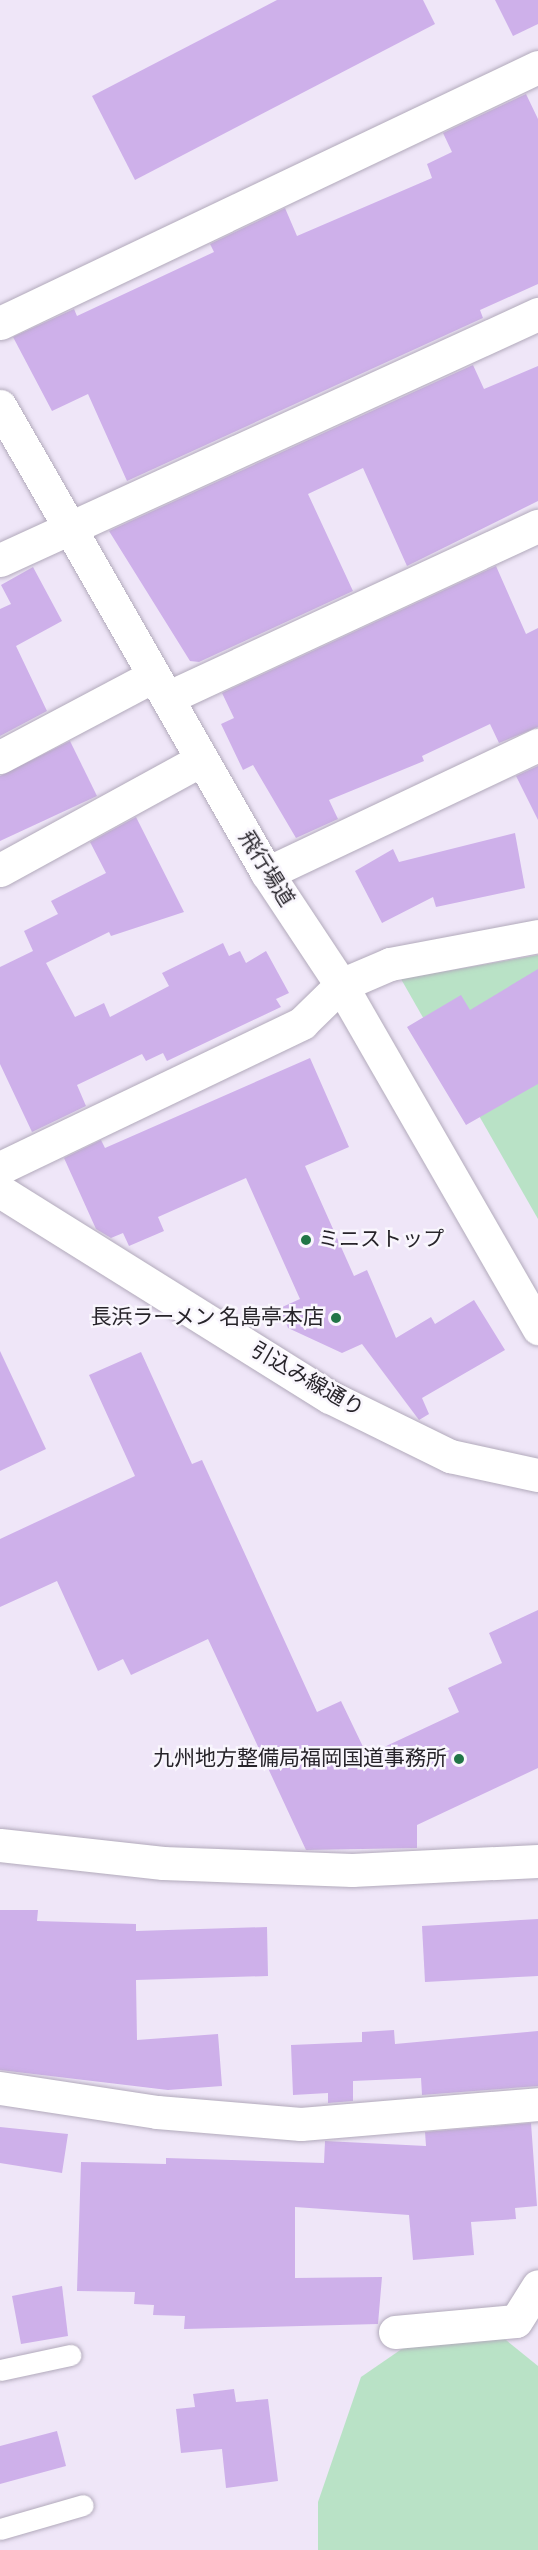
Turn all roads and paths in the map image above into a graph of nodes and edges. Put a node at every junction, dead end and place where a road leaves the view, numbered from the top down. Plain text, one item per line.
1 (538, 67) edge
2 (538, 314) edge
3 (0, 323) edge
4 (0, 406) edge
5 (538, 526) edge
6 (67, 528) junction
7 (0, 560) edge
8 (160, 687) junction
9 (538, 745) edge
10 (0, 757) edge
11 (201, 760) junction
12 (0, 870) edge
13 (267, 873) junction
14 (538, 936) edge
15 (341, 985) junction
16 (0, 1168) edge
17 (0, 1191) edge
18 (538, 1328) edge
19 (538, 1475) edge
20 (0, 1845) edge
21 (538, 1861) edge
22 (0, 2088) edge
23 (538, 2104) edge
24 (538, 2286) edge
25 (395, 2332) dead end
26 (70, 2355) dead end
27 (0, 2370) edge
28 (83, 2505) dead end
29 (0, 2529) edge

1 - 3 street
2 - 6 street
4 - 6 street, 飛行場道
5 - 8 street
6 - 7 street
6 - 8 street, 飛行場道
8 - 10 street
8 - 11 street, 飛行場道
9 - 13 street
11 - 12 street
11 - 13 street, 飛行場道
13 - 15 street, 飛行場道
14 - 15 street
15 - 16 street
15 - 18 street, 飛行場道
17 - 19 street, 引込み線通り
20 - 21 street
22 - 23 street
24 - 25 street
26 - 27 lane
28 - 29 lane

